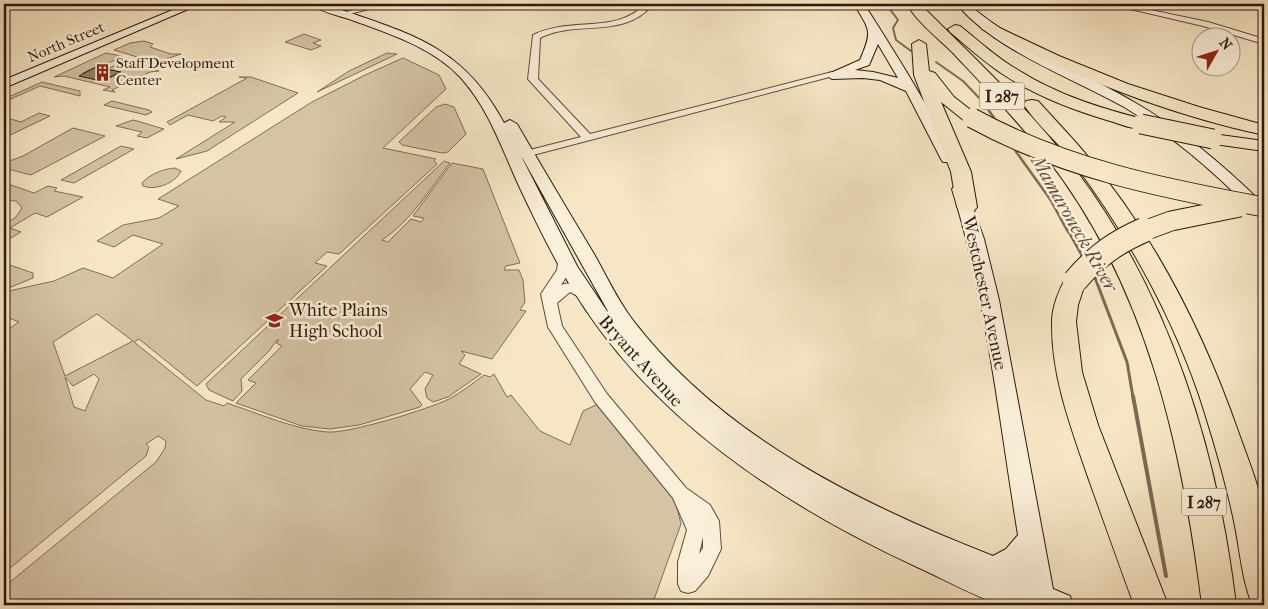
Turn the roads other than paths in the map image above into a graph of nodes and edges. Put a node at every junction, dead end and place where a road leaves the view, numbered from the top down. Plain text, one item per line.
1 (183, 4) edge
2 (195, 4) edge
3 (316, 4) edge
4 (334, 4) edge
5 (382, 4) edge
6 (649, 4) edge
7 (859, 4) edge
8 (905, 4) edge
9 (913, 4) edge
10 (930, 4) edge
11 (962, 4) edge
12 (1114, 4) edge
13 (1124, 4) edge
14 (349, 13) junction
15 (987, 26) junction
16 (875, 29) junction
17 (955, 29) junction
18 (1264, 40) edge
19 (919, 44) junction
20 (409, 52) dead end
21 (832, 75) junction
22 (4, 78) edge
23 (4, 84) edge
24 (911, 89) junction
25 (477, 91) junction
26 (1264, 130) edge
27 (588, 138) junction
28 (1264, 146) edge
29 (520, 155) junction
30 (1264, 203) edge
31 (967, 208) junction
32 (1264, 208) edge
33 (1264, 215) edge
34 (565, 256) junction
35 (590, 300) junction
36 (550, 302) junction
37 (680, 493) dead end
38 (1031, 537) junction
39 (992, 569) junction
40 (1264, 592) edge
41 (1048, 603) edge
42 (1151, 605) edge
43 (1219, 605) edge

1 - 22 main road, North Street
2 - 23 main road, North Street
3 - 14 main road, Bryant Avenue
4 - 14 main road, Bryant Avenue
5 - 14 street
6 - 27 street
7 - 16 main road, Westchester Avenue
8 - 19 highway
9 - 43 highway, I 287
10 - 17 highway, I 287
11 - 15 main road
12 - 18 street
13 - 18 street
14 - 25 main road, Bryant Avenue
14 - 29 main road, Bryant Avenue
15 - 26 highway
15 - 33 main road
16 - 21 main road
16 - 24 main road, Westchester Avenue
17 - 28 highway, bridge
17 - 40 highway, I 287
19 - 31 highway
19 - 32 highway, bridge
20 - 25 main road
21 - 24 main road
21 - 27 street
24 - 31 main road, Westchester Avenue
25 - 29 main road, Bryant Avenue
27 - 29 street
29 - 34 main road, Bryant Avenue
29 - 39 main road, Bryant Avenue
30 - 42 highway, bridge
31 - 38 main road, Westchester Avenue
34 - 35 main road, Bryant Avenue
34 - 36 street
35 - 36 street
35 - 41 main road, Bryant Avenue
36 - 37 street
38 - 39 main road
38 - 41 main road, Westchester Avenue
39 - 41 main road, Bryant Avenue

